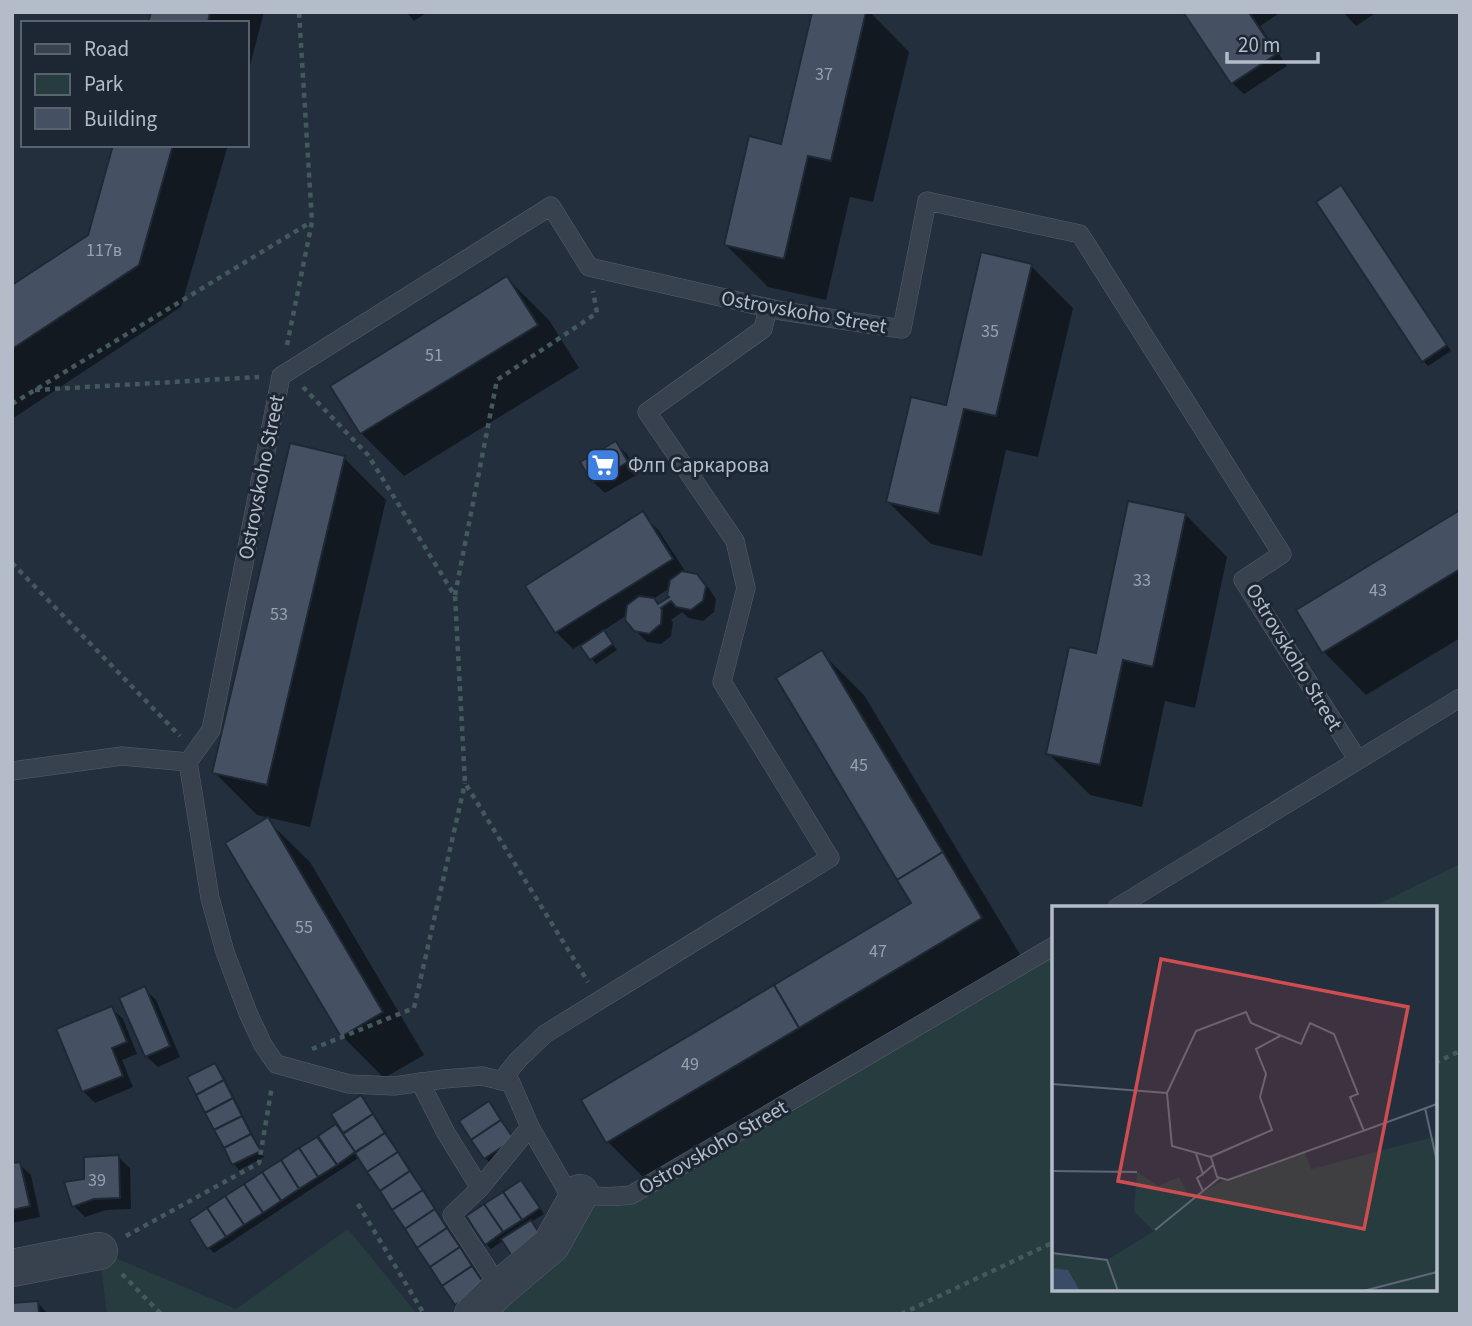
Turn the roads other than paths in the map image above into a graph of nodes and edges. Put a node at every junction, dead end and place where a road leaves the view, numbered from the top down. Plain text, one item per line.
1 (768, 308) junction
2 (1460, 698) edge
3 (191, 757) junction
4 (1358, 760) junction
5 (12, 771) edge
6 (1119, 906) edge
7 (1052, 947) edge
8 (501, 1081) junction
9 (420, 1082) junction
10 (530, 1126) junction
11 (480, 1188) junction
12 (580, 1194) junction
13 (99, 1251) road end
14 (12, 1268) edge
15 (500, 1288) junction
16 (473, 1314) edge

1 - 3 lane, Ostrovskoho Street
1 - 4 lane, Ostrovskoho Street
1 - 8 lane
2 - 4 lane
3 - 5 lane
3 - 9 lane
4 - 6 lane
7 - 12 lane, Ostrovskoho Street
8 - 9 lane
8 - 10 lane
9 - 11 lane
10 - 11 lane
10 - 12 lane
11 - 15 lane
12 - 15 street
13 - 14 street
15 - 16 street

